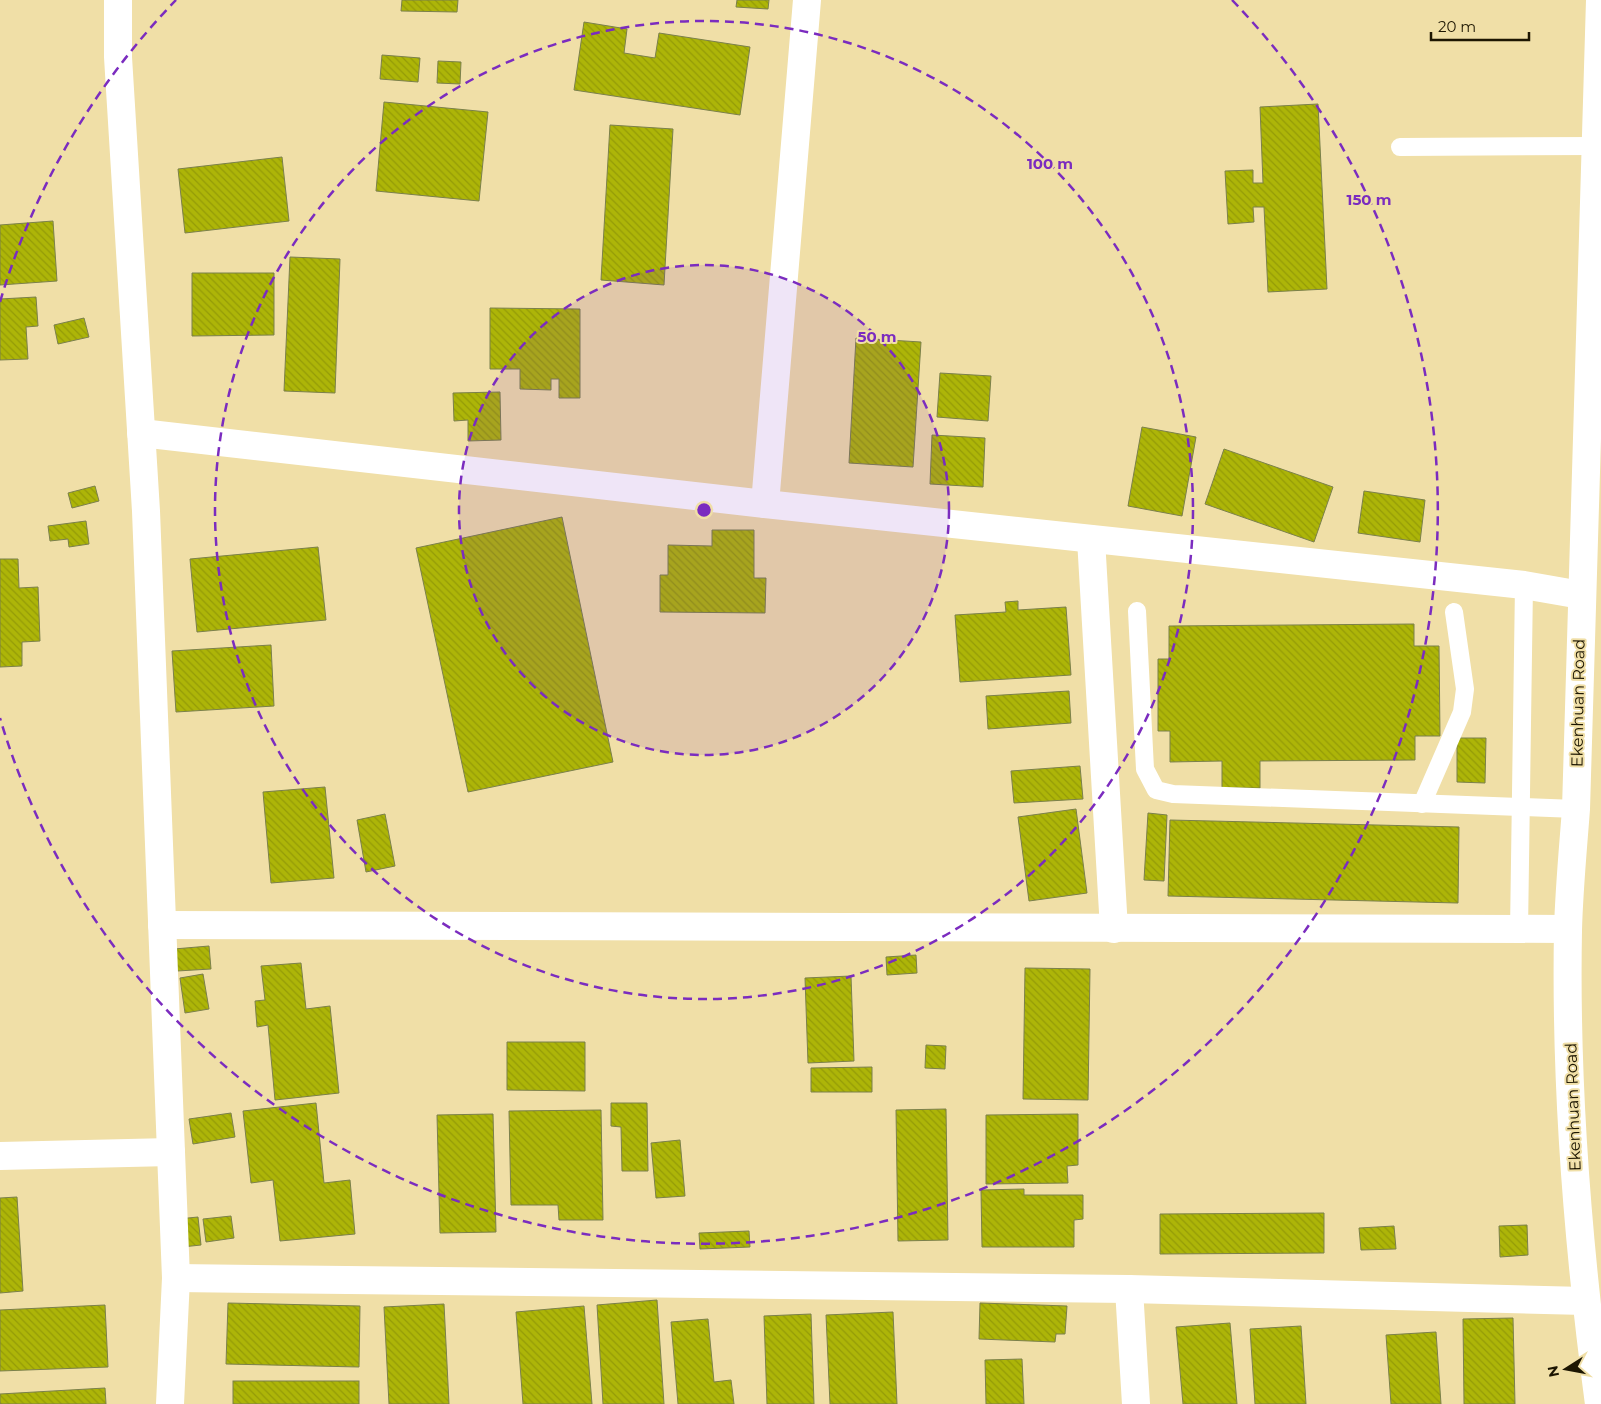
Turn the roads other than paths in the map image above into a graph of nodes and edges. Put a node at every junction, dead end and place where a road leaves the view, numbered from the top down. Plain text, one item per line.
1 (118, 0) edge
2 (806, 0) edge
3 (1600, 0) edge
4 (1597, 146) junction
5 (1400, 147) dead end
6 (142, 433) junction
7 (765, 504) junction
8 (1091, 539) junction
9 (1524, 585) junction
10 (1581, 595) junction
11 (1137, 612) dead end
12 (1454, 612) dead end
13 (1422, 804) junction
14 (1521, 808) junction
15 (1576, 809) junction
16 (162, 924) junction
17 (1114, 929) junction
18 (1568, 929) junction
19 (1519, 931) junction
20 (171, 1152) junction
21 (0, 1156) edge
22 (176, 1278) junction
23 (1129, 1289) junction
24 (1585, 1301) junction
25 (170, 1404) edge
26 (1136, 1404) edge
27 (1599, 1404) edge

1 - 6 street
2 - 7 street
3 - 4 street, Ekenhuan Road
4 - 5 lane
4 - 10 street, Ekenhuan Road
6 - 7 street
6 - 16 street
7 - 8 street
8 - 9 street
8 - 17 street
9 - 10 street
9 - 14 lane
10 - 15 street, Ekenhuan Road
11 - 13 lane
12 - 13 lane
13 - 14 lane
14 - 15 lane
14 - 19 lane
15 - 18 street, Ekenhuan Road
16 - 17 street
16 - 20 street
17 - 19 street
18 - 19 street
18 - 24 street, Ekenhuan Road
20 - 21 street
20 - 22 street
22 - 23 street
22 - 25 street
23 - 24 street
23 - 26 street
24 - 27 street, Ekenhuan Road

